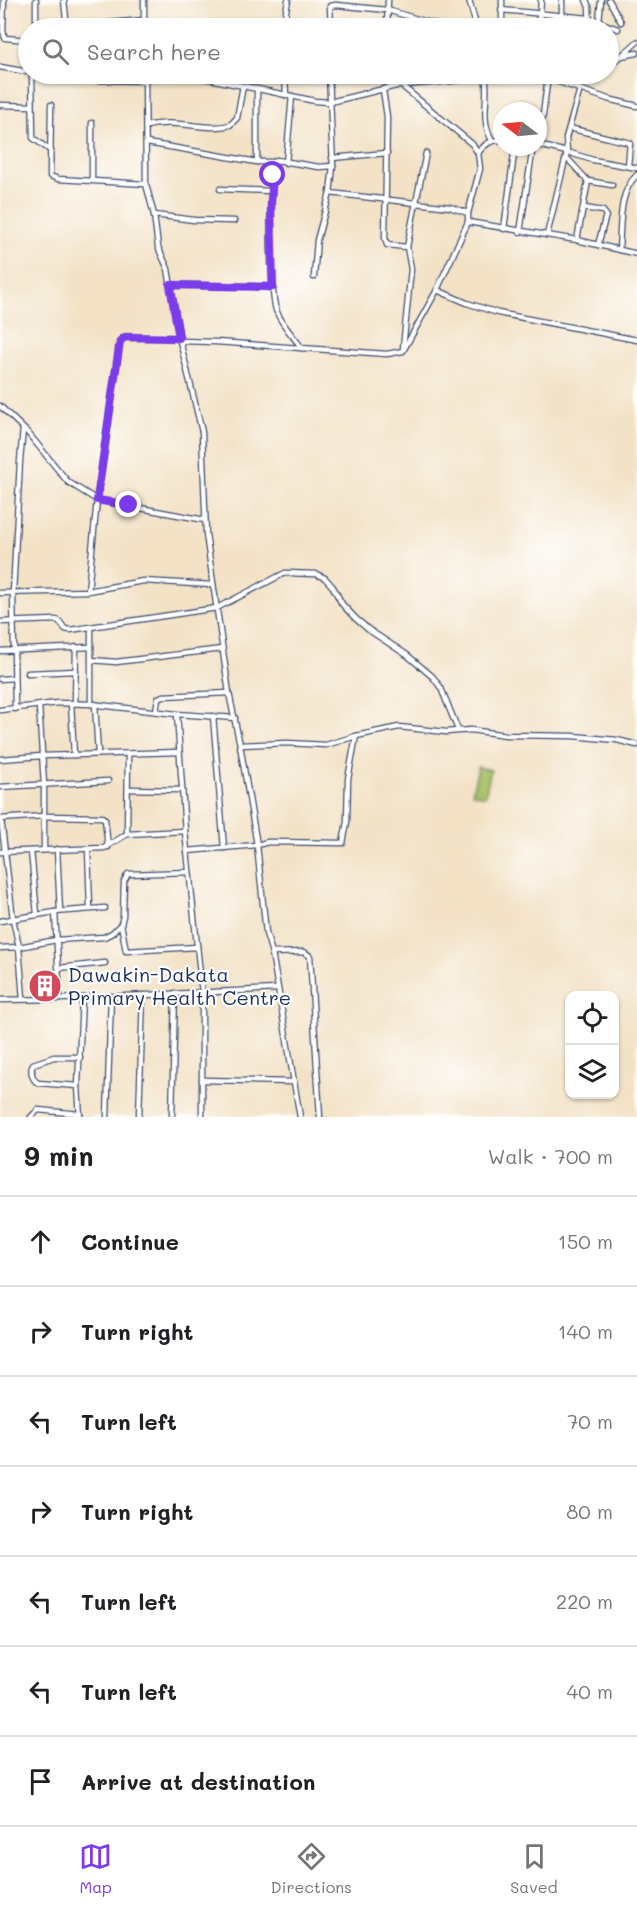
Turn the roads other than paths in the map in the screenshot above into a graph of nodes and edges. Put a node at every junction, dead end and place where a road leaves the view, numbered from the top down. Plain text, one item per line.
1 (4, 0) edge
2 (36, 0) edge
3 (64, 0) edge
4 (144, 0) edge
5 (288, 0) edge
6 (388, 0) edge
7 (469, 0) edge
8 (502, 0) edge
9 (541, 0) edge
10 (562, 0) edge
11 (586, 0) edge
12 (600, 0) edge
13 (609, 0) edge
14 (387, 10) junction
15 (501, 10) junction
16 (540, 14) junction
17 (562, 14) junction
18 (36, 18) edge
19 (66, 18) edge
20 (144, 18) edge
21 (285, 18) edge
22 (331, 18) edge
23 (387, 18) edge
24 (414, 18) edge
25 (474, 18) edge
26 (501, 18) edge
27 (539, 18) edge
28 (590, 18) joint
29 (598, 18) edge
30 (619, 18) edge
31 (619, 18) edge
32 (621, 22) dead end
33 (18, 39) edge
34 (637, 42) edge
35 (637, 53) edge
36 (620, 57) joint
37 (0, 67) edge
38 (18, 71) edge
39 (31, 84) edge
40 (146, 84) edge
41 (236, 84) edge
42 (285, 84) edge
43 (329, 84) edge
44 (419, 84) edge
45 (486, 84) edge
46 (547, 84) edge
47 (567, 84) edge
48 (243, 86) junction
49 (396, 86) joint
50 (402, 86) junction
51 (572, 86) joint
52 (257, 89) junction
53 (580, 89) junction
54 (383, 90) junction
55 (286, 95) junction
56 (292, 96) junction
57 (330, 102) junction
58 (545, 102) edge
59 (0, 105) edge
60 (51, 105) dead end
61 (32, 106) junction
62 (637, 106) edge
63 (92, 123) dead end
64 (147, 126) junction
65 (569, 128) junction
66 (492, 140) joint
67 (147, 143) junction
68 (547, 148) edge
69 (51, 151) junction
70 (387, 153) junction
71 (426, 153) dead end
72 (478, 153) junction
73 (567, 154) junction
74 (514, 156) edge
75 (532, 156) edge
76 (332, 158) junction
77 (257, 162) junction
78 (275, 162) junction
79 (286, 163) junction
80 (333, 166) junction
81 (628, 166) junction
82 (637, 168) edge
83 (637, 175) edge
84 (92, 180) junction
85 (588, 181) junction
86 (146, 184) junction
87 (612, 185) dead end
88 (220, 189) dead end
89 (271, 190) junction
90 (330, 193) junction
91 (387, 198) junction
92 (416, 202) junction
93 (584, 208) junction
94 (468, 213) junction
95 (154, 215) junction
96 (234, 221) dead end
97 (468, 222) junction
98 (504, 229) junction
99 (520, 232) junction
100 (547, 235) junction
101 (577, 240) junction
102 (598, 245) junction
103 (407, 247) junction
104 (619, 250) junction
105 (637, 254) edge
106 (314, 277) dead end
107 (170, 285) junction
108 (273, 287) junction
109 (437, 290) junction
110 (179, 340) junction
111 (637, 340) edge
112 (302, 348) junction
113 (403, 351) junction
114 (0, 406) edge
115 (24, 429) junction
116 (97, 500) junction
117 (205, 520) junction
118 (213, 585) junction
119 (88, 591) junction
120 (0, 593) edge
121 (13, 593) junction
122 (217, 608) junction
123 (12, 621) junction
124 (0, 622) edge
125 (91, 627) junction
126 (76, 647) junction
127 (91, 647) junction
128 (222, 649) junction
129 (13, 650) junction
130 (0, 651) edge
131 (91, 660) junction
132 (76, 671) junction
133 (28, 673) dead end
134 (14, 678) junction
135 (0, 679) edge
136 (229, 693) junction
137 (73, 703) junction
138 (93, 704) junction
139 (39, 706) junction
140 (15, 709) junction
141 (0, 710) edge
142 (156, 711) junction
143 (177, 714) junction
144 (213, 716) junction
145 (235, 718) junction
146 (458, 730) junction
147 (356, 736) junction
148 (636, 744) edge
149 (240, 745) junction
150 (180, 752) junction
151 (98, 754) junction
152 (128, 754) junction
153 (74, 755) junction
154 (42, 756) junction
155 (0, 759) edge
156 (108, 781) dead end
157 (44, 784) junction
158 (0, 787) edge
159 (128, 789) junction
160 (182, 790) junction
161 (44, 816) junction
162 (1, 819) edge
163 (185, 831) junction
164 (127, 834) junction
165 (256, 845) junction
166 (108, 847) junction
167 (224, 848) junction
168 (57, 849) junction
169 (88, 849) junction
170 (31, 850) junction
171 (44, 850) junction
172 (187, 851) junction
173 (2, 852) edge
174 (189, 872) junction
175 (90, 908) junction
176 (105, 908) dead end
177 (57, 911) junction
178 (37, 914) junction
179 (13, 919) junction
180 (0, 921) edge
181 (121, 924) junction
182 (56, 940) junction
183 (20, 947) junction
184 (197, 947) junction
185 (0, 948) edge
186 (272, 953) junction
187 (105, 963) dead end
188 (58, 968) junction
189 (277, 989) junction
190 (175, 993) junction
191 (202, 993) junction
192 (143, 995) junction
193 (111, 996) junction
194 (81, 998) junction
195 (23, 999) junction
196 (60, 999) junction
197 (0, 1000) edge
198 (80, 1058) junction
199 (202, 1080) junction
200 (294, 1082) junction
201 (78, 1086) junction
202 (80, 1116) edge
203 (31, 1117) edge
204 (107, 1117) edge
205 (139, 1117) edge
206 (172, 1117) edge
207 (202, 1117) edge
208 (300, 1117) edge
209 (320, 1117) edge

1 - 33 street
2 - 18 street
3 - 19 street
4 - 20 street
5 - 21 street
6 - 14 street
7 - 25 street
8 - 15 street
9 - 16 street
10 - 17 street
11 - 28 street
12 - 29 street
13 - 30 street
14 - 22 street
14 - 23 street
14 - 24 street
15 - 16 street
15 - 26 street
16 - 17 street
16 - 27 street
17 - 28 street
31 - 32 street
34 - 36 street
35 - 36 street
37 - 38 street
39 - 61 street
40 - 64 street
41 - 48 street
42 - 55 street
43 - 57 street
44 - 50 street
45 - 66 street
46 - 58 street
47 - 51 street
48 - 52 street
48 - 64 street
49 - 50 street
49 - 54 street
50 - 72 street
51 - 53 street
52 - 55 street
52 - 77 street
53 - 62 street
53 - 65 street
54 - 57 street
54 - 70 street
55 - 56 street
56 - 57 street
56 - 79 street
57 - 76 street
59 - 61 street
60 - 69 street
61 - 69 street
63 - 84 street
64 - 67 street
65 - 73 street
65 - 81 street
66 - 72 street
67 - 77 street
67 - 86 street
68 - 73 street
69 - 84 street
70 - 76 street
70 - 91 street
71 - 92 street
72 - 94 street
73 - 81 street
73 - 85 street
73 - 100 street
74 - 98 street
75 - 99 street
76 - 80 street
77 - 78 street
78 - 79 street
78 - 89 street
79 - 80 street
80 - 90 street
81 - 82 street
83 - 104 street
84 - 86 street
85 - 87 street
85 - 93 street
86 - 95 street
88 - 89 street
89 - 108 street
90 - 91 street
90 - 106 street
91 - 92 street
91 - 103 street
92 - 94 street
92 - 103 street
93 - 101 street
93 - 102 street
94 - 97 street
95 - 96 street
95 - 107 street
97 - 98 street
97 - 109 street
98 - 99 street
99 - 100 street
100 - 101 street
101 - 102 street
102 - 104 street
103 - 113 street
104 - 105 street
107 - 108 street
107 - 110 street
108 - 112 street
109 - 111 street
109 - 113 street
110 - 112 street
110 - 116 street
110 - 117 street
112 - 113 street
114 - 115 street
115 - 116 street
115 - 121 street
116 - 117 street
116 - 119 street
117 - 118 street
118 - 119 street
118 - 122 street
119 - 121 street
120 - 121 street
121 - 123 street
122 - 125 street
122 - 128 street
122 - 146 street
123 - 124 street
123 - 125 street
123 - 129 street
125 - 127 street
126 - 127 street
126 - 129 street
126 - 132 street
127 - 131 street
128 - 131 street
128 - 136 street
129 - 130 street
129 - 134 street
131 - 138 street
132 - 133 street
132 - 137 street
134 - 135 street
134 - 140 street
136 - 142 street
136 - 145 street
137 - 138 street
137 - 139 street
137 - 153 street
138 - 142 street
138 - 151 street
139 - 140 street
139 - 154 street
140 - 141 street
142 - 143 street
143 - 144 street
143 - 150 street
144 - 145 street
144 - 167 street
145 - 149 street
146 - 147 street
146 - 148 street
147 - 149 street
147 - 165 street
149 - 165 street
150 - 152 street
150 - 160 street
151 - 152 street
151 - 153 street
152 - 159 street
153 - 154 street
154 - 155 street
154 - 157 street
156 - 157 street
157 - 158 street
157 - 161 street
159 - 160 street
159 - 164 street
160 - 163 street
161 - 162 street
161 - 166 street
161 - 171 street
162 - 173 street
163 - 164 street
163 - 172 street
164 - 166 street
165 - 167 street
165 - 186 street
166 - 169 street
167 - 172 street
168 - 169 street
168 - 171 street
168 - 177 street
169 - 175 street
170 - 171 street
170 - 173 street
170 - 178 street
172 - 174 street
173 - 179 street
174 - 181 street
174 - 184 street
175 - 176 street
175 - 177 street
177 - 178 street
177 - 182 street
178 - 179 street
179 - 180 street
179 - 183 street
181 - 182 street
181 - 184 street
182 - 183 street
182 - 188 street
183 - 185 street
183 - 195 street
184 - 191 street
186 - 189 street
186 - 209 street
187 - 188 street
188 - 196 street
189 - 191 street
189 - 200 street
190 - 191 street
190 - 192 street
190 - 206 street
191 - 199 street
192 - 193 street
192 - 205 street
193 - 194 street
193 - 204 street
194 - 196 street
194 - 198 street
195 - 196 street
195 - 197 street
198 - 201 street
198 - 201 street
199 - 200 street
199 - 207 street
200 - 208 street
201 - 202 street
202 - 203 street

